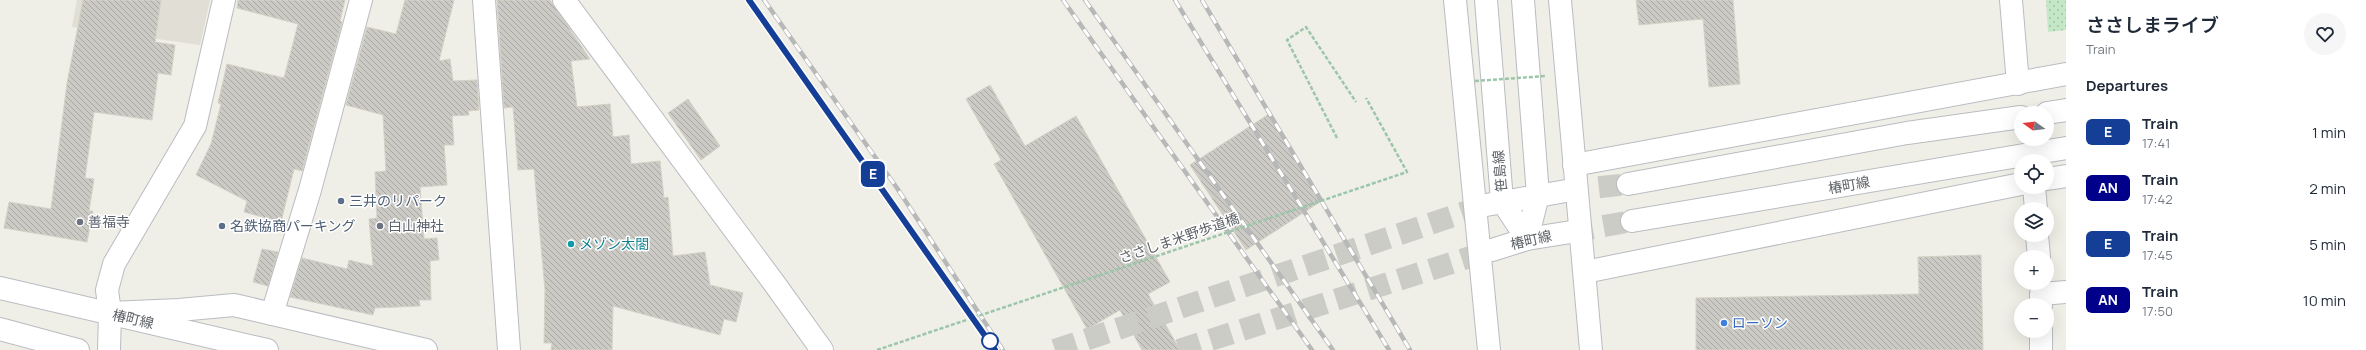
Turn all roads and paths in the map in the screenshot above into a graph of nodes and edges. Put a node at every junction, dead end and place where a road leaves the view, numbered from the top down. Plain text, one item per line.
1 (224, 0) edge
2 (361, 0) edge
3 (484, 0) edge
4 (564, 0) edge
5 (1455, 0) edge
6 (1486, 0) edge
7 (1523, 0) edge
8 (1560, 0) edge
9 (2011, 0) edge
10 (2066, 74) edge
11 (1546, 76) dead end
12 (1475, 81) dead end
13 (2018, 84) junction
14 (1366, 98) dead end
15 (1356, 102) dead end
16 (2066, 110) edge
17 (2054, 112) edge
18 (2014, 118) edge
19 (1337, 138) dead end
20 (2066, 148) edge
21 (1574, 165) junction
22 (2066, 176) edge
23 (2054, 178) edge
24 (1628, 184) tunnel mouth
25 (2014, 185) edge
26 (1566, 191) tunnel mouth
27 (1538, 195) junction
28 (1494, 203) junction
29 (1632, 221) tunnel mouth
30 (1571, 232) tunnel mouth
31 (1527, 239) junction
32 (1492, 250) tunnel mouth
33 (1585, 272) junction
34 (2, 287) edge
35 (2066, 292) edge
36 (2041, 294) edge
37 (110, 313) junction
38 (272, 314) junction
39 (1, 331) edge
40 (2041, 338) edge
41 (78, 350) edge
42 (109, 350) edge
43 (267, 350) edge
44 (426, 350) edge
45 (509, 350) edge
46 (821, 350) edge
47 (877, 350) edge
48 (1489, 350) edge
49 (1591, 350) edge
50 (2041, 350) edge

1 - 37 street
2 - 38 street
3 - 45 street
4 - 46 street
5 - 48 street
6 - 28 street, 笹島線
7 - 27 street
8 - 21 street
9 - 13 street
10 - 13 street
11 - 12 path, bridge
13 - 21 street
14 - 47 path, ささしま米野歩道橋, bridge
15 - 19 path
16 - 17 street
18 - 24 street
20 - 29 street, 椿町線
21 - 33 street
22 - 23 street
25 - 33 street
26 - 27 street
27 - 28 street
27 - 31 street
28 - 31 street, 笹島線
30 - 31 street, 椿町線
31 - 32 street, 椿町線
33 - 49 street
34 - 37 street, 椿町線
35 - 36 street
37 - 38 street
37 - 42 street
37 - 43 street, 椿町線
38 - 44 street
39 - 41 street
40 - 50 street

